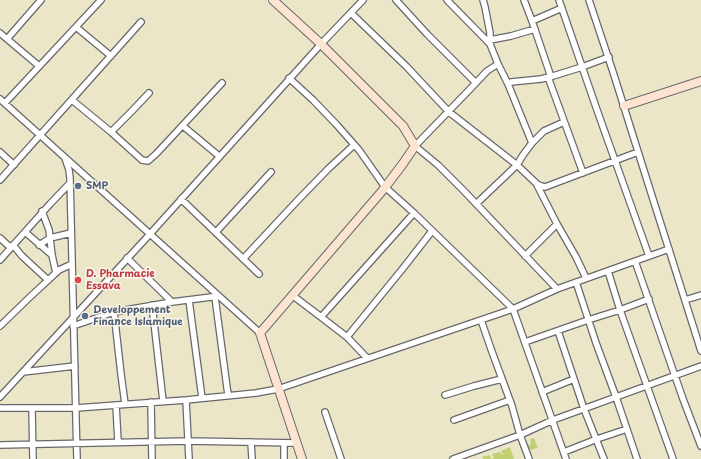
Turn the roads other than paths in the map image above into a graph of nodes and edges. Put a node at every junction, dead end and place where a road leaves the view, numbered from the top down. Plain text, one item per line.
1 (41, 0) edge
2 (101, 0) edge
3 (273, 0) edge
4 (363, 0) edge
5 (396, 0) edge
6 (447, 0) edge
7 (483, 0) edge
8 (524, 0) edge
9 (559, 0) edge
10 (589, 0) edge
11 (562, 8) junction
12 (351, 13) junction
13 (532, 21) junction
14 (141, 22) dead end
15 (76, 27) junction
16 (534, 29) junction
17 (0, 33) edge
18 (7, 39) junction
19 (490, 42) junction
20 (320, 44) junction
21 (111, 56) junction
22 (609, 57) junction
23 (498, 64) junction
24 (39, 66) junction
25 (582, 67) junction
26 (549, 77) junction
27 (289, 78) junction
28 (701, 81) edge
29 (222, 83) dead end
30 (476, 83) junction
31 (508, 84) junction
32 (149, 93) dead end
33 (0, 99) edge
34 (72, 100) junction
35 (5, 103) junction
36 (624, 106) junction
37 (449, 112) junction
38 (564, 122) junction
39 (183, 126) junction
40 (111, 132) junction
41 (41, 135) junction
42 (532, 143) junction
43 (354, 145) junction
44 (415, 146) junction
45 (0, 152) edge
46 (638, 152) junction
47 (64, 156) junction
48 (219, 156) junction
49 (615, 161) junction
50 (14, 165) junction
51 (517, 165) junction
52 (271, 172) dead end
53 (583, 173) junction
54 (0, 180) edge
55 (70, 183) junction
56 (537, 184) junction
57 (385, 187) junction
58 (181, 199) junction
59 (476, 204) junction
60 (42, 212) junction
61 (414, 213) junction
62 (557, 224) junction
63 (432, 231) junction
64 (24, 232) junction
65 (216, 232) junction
66 (72, 233) junction
67 (150, 234) junction
68 (0, 238) edge
69 (50, 238) junction
70 (39, 245) junction
71 (12, 247) junction
72 (669, 249) junction
73 (52, 255) junction
74 (525, 256) junction
75 (649, 256) junction
76 (127, 258) junction
77 (243, 259) junction
78 (0, 260) edge
79 (635, 261) junction
80 (72, 264) junction
81 (608, 271) junction
82 (56, 273) junction
83 (259, 274) dead end
84 (586, 278) junction
85 (48, 280) junction
86 (576, 282) junction
87 (558, 289) junction
88 (292, 295) junction
89 (701, 295) edge
90 (217, 296) junction
91 (649, 299) junction
92 (190, 300) junction
93 (685, 300) junction
94 (172, 302) junction
95 (152, 305) junction
96 (513, 309) junction
97 (620, 310) junction
98 (114, 312) junction
99 (73, 317) junction
100 (321, 318) junction
101 (481, 320) junction
102 (588, 320) junction
103 (0, 326) edge
104 (73, 326) junction
105 (558, 331) junction
106 (260, 333) junction
107 (347, 337) junction
108 (525, 342) junction
109 (701, 351) edge
110 (367, 358) junction
111 (75, 366) junction
112 (701, 366) edge
113 (23, 372) junction
114 (675, 376) junction
115 (502, 379) junction
116 (574, 379) junction
117 (0, 385) edge
118 (646, 386) junction
119 (278, 389) junction
120 (6, 391) junction
121 (542, 392) junction
122 (228, 395) junction
123 (445, 395) dead end
124 (0, 397) edge
125 (616, 397) junction
126 (202, 398) junction
127 (186, 400) junction
128 (510, 400) junction
129 (163, 401) junction
130 (151, 402) junction
131 (125, 404) junction
132 (116, 405) junction
133 (0, 408) edge
134 (32, 408) junction
135 (76, 408) junction
136 (584, 409) junction
137 (325, 412) dead end
138 (454, 420) dead end
139 (552, 420) junction
140 (627, 429) junction
141 (520, 435) junction
142 (597, 439) junction
143 (188, 441) junction
144 (118, 442) junction
145 (152, 442) junction
146 (251, 442) junction
147 (77, 443) junction
148 (284, 443) junction
149 (297, 443) junction
150 (32, 444) junction
151 (0, 445) edge
152 (701, 446) edge
153 (564, 452) junction
154 (464, 457) edge
155 (33, 459) edge
156 (77, 459) edge
157 (152, 459) edge
158 (189, 459) edge
159 (252, 459) edge
160 (284, 459) edge
161 (302, 459) edge
162 (341, 459) edge
163 (452, 459) edge
164 (529, 459) edge
165 (566, 459) edge
166 (604, 459) edge
167 (637, 459) edge
168 (673, 459) edge

1 - 18 street
2 - 15 street
3 - 20 street
4 - 12 street
5 - 30 street
6 - 19 street
7 - 19 street
8 - 13 street
9 - 11 street
10 - 22 street
11 - 13 street
11 - 25 street
12 - 20 street
12 - 37 street
13 - 16 street
14 - 21 street
15 - 21 street
15 - 24 street
16 - 19 street
16 - 26 street
17 - 18 street
18 - 24 street
19 - 23 street
20 - 27 street
20 - 44 street
21 - 34 street
22 - 25 street
22 - 36 street
23 - 30 street
23 - 31 street
24 - 35 street
25 - 26 street
25 - 49 street
26 - 31 street
26 - 38 street
27 - 43 street
27 - 48 street
28 - 36 street
29 - 39 street
30 - 37 street
31 - 42 street
32 - 40 street
33 - 35 street
34 - 40 street
34 - 41 street
35 - 41 street
36 - 46 street
37 - 44 street
37 - 51 street
38 - 42 street
38 - 53 street
39 - 40 street
39 - 48 street
41 - 47 street
41 - 50 street
42 - 51 street
43 - 57 street
43 - 77 street
44 - 57 street
44 - 59 street
45 - 50 street
46 - 49 street
46 - 72 street
47 - 55 street
47 - 67 street
48 - 58 street
49 - 53 street
49 - 75 street
50 - 54 street
51 - 56 street
51 - 59 street
52 - 65 street
53 - 56 street
55 - 60 street
55 - 66 street
56 - 62 street
57 - 61 street
57 - 88 street
58 - 65 street
58 - 67 street
59 - 74 street
60 - 64 street
60 - 69 street
61 - 63 street
61 - 100 street
62 - 74 street
62 - 84 street
63 - 96 street
63 - 107 street
64 - 70 street
64 - 71 street
65 - 77 street
66 - 69 street
66 - 80 street
67 - 76 street
67 - 90 street
68 - 71 street
69 - 70 street
69 - 73 street
70 - 73 street
71 - 78 street
71 - 85 street
72 - 75 street
72 - 93 street
73 - 82 street
74 - 87 street
75 - 79 street
76 - 94 street
76 - 99 street
77 - 83 street
79 - 81 street
79 - 91 street
80 - 82 street
80 - 99 street
81 - 84 street
81 - 97 street
82 - 85 street
84 - 86 street
85 - 103 street
86 - 87 street
86 - 102 street
87 - 96 street
88 - 100 street
88 - 106 street
89 - 93 street
90 - 92 street
90 - 106 street
90 - 122 street
91 - 97 street
91 - 114 street
92 - 94 street
92 - 126 street
93 - 109 street
94 - 95 street
95 - 98 street
95 - 129 street
96 - 101 street
96 - 108 street
97 - 102 street
97 - 118 street
98 - 104 street
98 - 131 street
99 - 104 street
99 - 113 street
100 - 107 street
101 - 110 street
101 - 115 street
102 - 105 street
102 - 125 street
104 - 111 street
105 - 108 street
105 - 116 street
106 - 119 street
107 - 110 street
108 - 121 street
110 - 119 street
111 - 113 street
111 - 135 street
112 - 114 street
113 - 120 street
114 - 118 street
114 - 152 street
115 - 123 street
115 - 128 street
116 - 121 street
116 - 136 street
117 - 120 street
118 - 125 street
118 - 168 street
119 - 122 street
119 - 149 street
120 - 124 street
121 - 139 street
122 - 126 street
125 - 136 street
125 - 140 street
126 - 127 street
127 - 129 street
127 - 143 street
128 - 138 street
128 - 141 street
129 - 130 street
130 - 131 street
130 - 145 street
131 - 132 street
132 - 135 street
132 - 144 street
133 - 134 street
134 - 135 street
134 - 150 street
135 - 147 street
136 - 139 street
136 - 142 street
137 - 162 street
139 - 141 street
139 - 153 street
140 - 142 street
140 - 167 street
141 - 154 street
141 - 164 street
142 - 153 street
142 - 166 street
143 - 145 street
143 - 146 street
143 - 158 street
144 - 145 street
144 - 147 street
145 - 157 street
146 - 148 street
146 - 159 street
147 - 150 street
147 - 156 street
148 - 149 street
148 - 160 street
149 - 161 street
150 - 151 street
150 - 155 street
153 - 165 street
154 - 163 street

